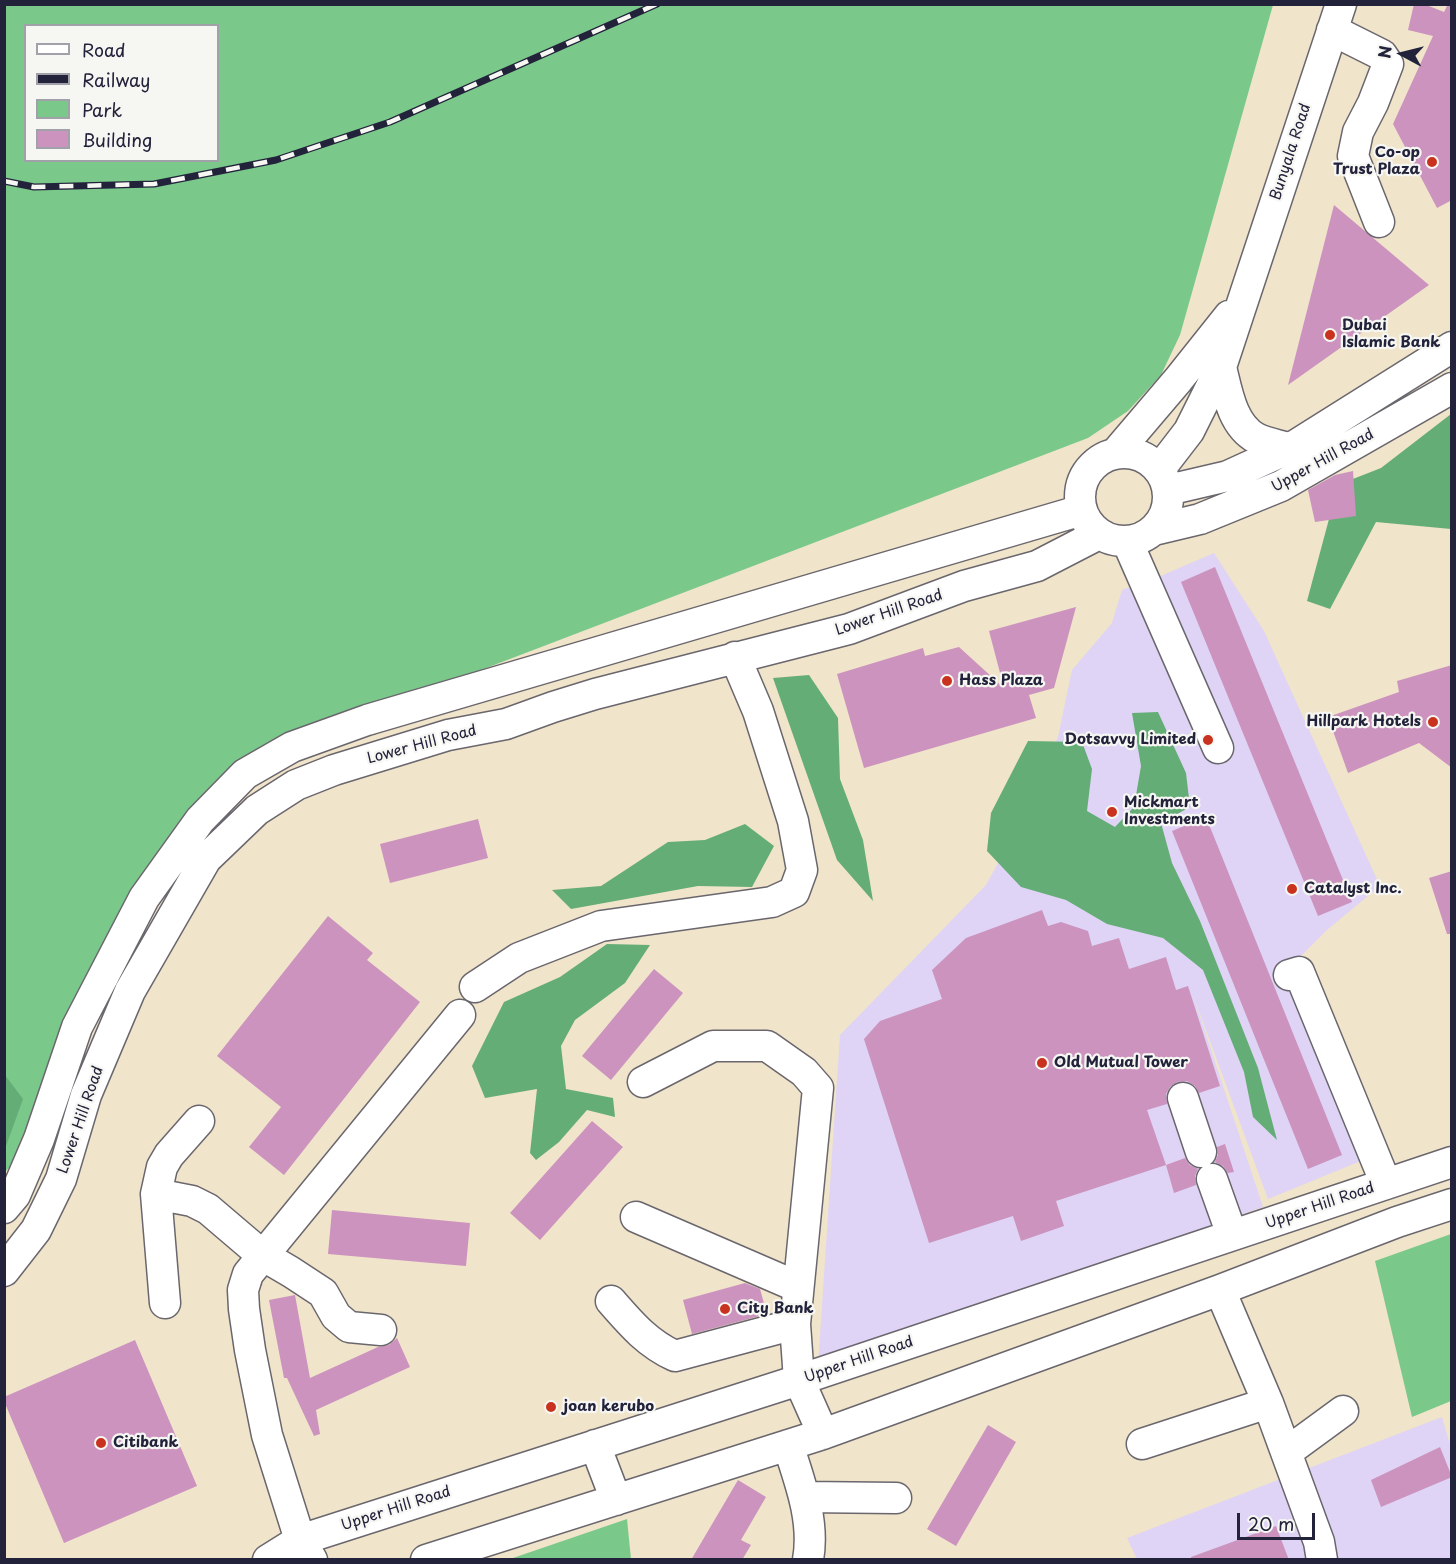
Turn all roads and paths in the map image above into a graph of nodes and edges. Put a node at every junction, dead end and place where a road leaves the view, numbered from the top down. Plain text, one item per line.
1 (1336, 17) edge
2 (1379, 222) dead end
3 (1242, 299) junction
4 (1452, 347) edge
5 (1221, 367) junction
6 (1452, 388) edge
7 (1288, 448) junction
8 (1115, 454) junction
9 (1163, 480) junction
10 (1091, 522) junction
11 (1141, 536) junction
12 (735, 657) junction
13 (1218, 748) dead end
14 (1289, 975) dead end
15 (475, 987) dead end
16 (460, 1015) dead end
17 (643, 1082) dead end
18 (1183, 1098) dead end
19 (200, 1121) dead end
20 (1452, 1162) edge
21 (1386, 1184) junction
22 (156, 1194) junction
23 (1452, 1204) edge
24 (4, 1208) edge
25 (636, 1217) dead end
26 (1232, 1235) junction
27 (261, 1256) junction
28 (4, 1271) edge
29 (798, 1287) junction
30 (1220, 1290) junction
31 (611, 1301) dead end
32 (165, 1303) dead end
33 (795, 1324) junction
34 (381, 1330) dead end
35 (798, 1380) junction
36 (1268, 1402) junction
37 (1343, 1411) dead end
38 (823, 1434) junction
39 (1142, 1444) dead end
40 (596, 1445) junction
41 (788, 1445) junction
42 (1287, 1452) junction
43 (804, 1497) junction
44 (896, 1498) dead end
45 (616, 1500) junction
46 (306, 1550) edge
47 (268, 1560) edge
48 (426, 1560) edge
49 (808, 1560) edge
50 (1322, 1560) edge

1 - 2 street
1 - 3 street, Bunyala Road
3 - 5 street, Bunyala Road
3 - 8 street, Bunyala Road
4 - 7 street, Upper Hill Road
5 - 7 street
5 - 9 street, Bunyala Road
6 - 11 street, Upper Hill Road
7 - 9 street, Upper Hill Road
8 - 9 street
8 - 10 street
9 - 11 street
10 - 11 street
10 - 12 street, Lower Hill Road
10 - 24 street
11 - 13 street
12 - 15 street
12 - 28 street, Lower Hill Road
14 - 21 street
16 - 27 street
17 - 29 street
18 - 26 street
19 - 22 street
20 - 21 street, Upper Hill Road
21 - 26 street, Upper Hill Road
22 - 27 street
22 - 32 street
23 - 30 street
25 - 29 street
26 - 35 street, Upper Hill Road
27 - 34 street
27 - 46 street
29 - 33 street
30 - 36 street
30 - 38 street
31 - 33 street
33 - 35 street
35 - 38 street
35 - 40 street, Upper Hill Road
36 - 39 street
36 - 42 street
37 - 42 street
38 - 41 street
40 - 45 street
40 - 46 street, Upper Hill Road
41 - 43 street
41 - 45 street
42 - 50 street
43 - 44 street
43 - 49 street
45 - 48 street
46 - 47 street, Upper Hill Road

